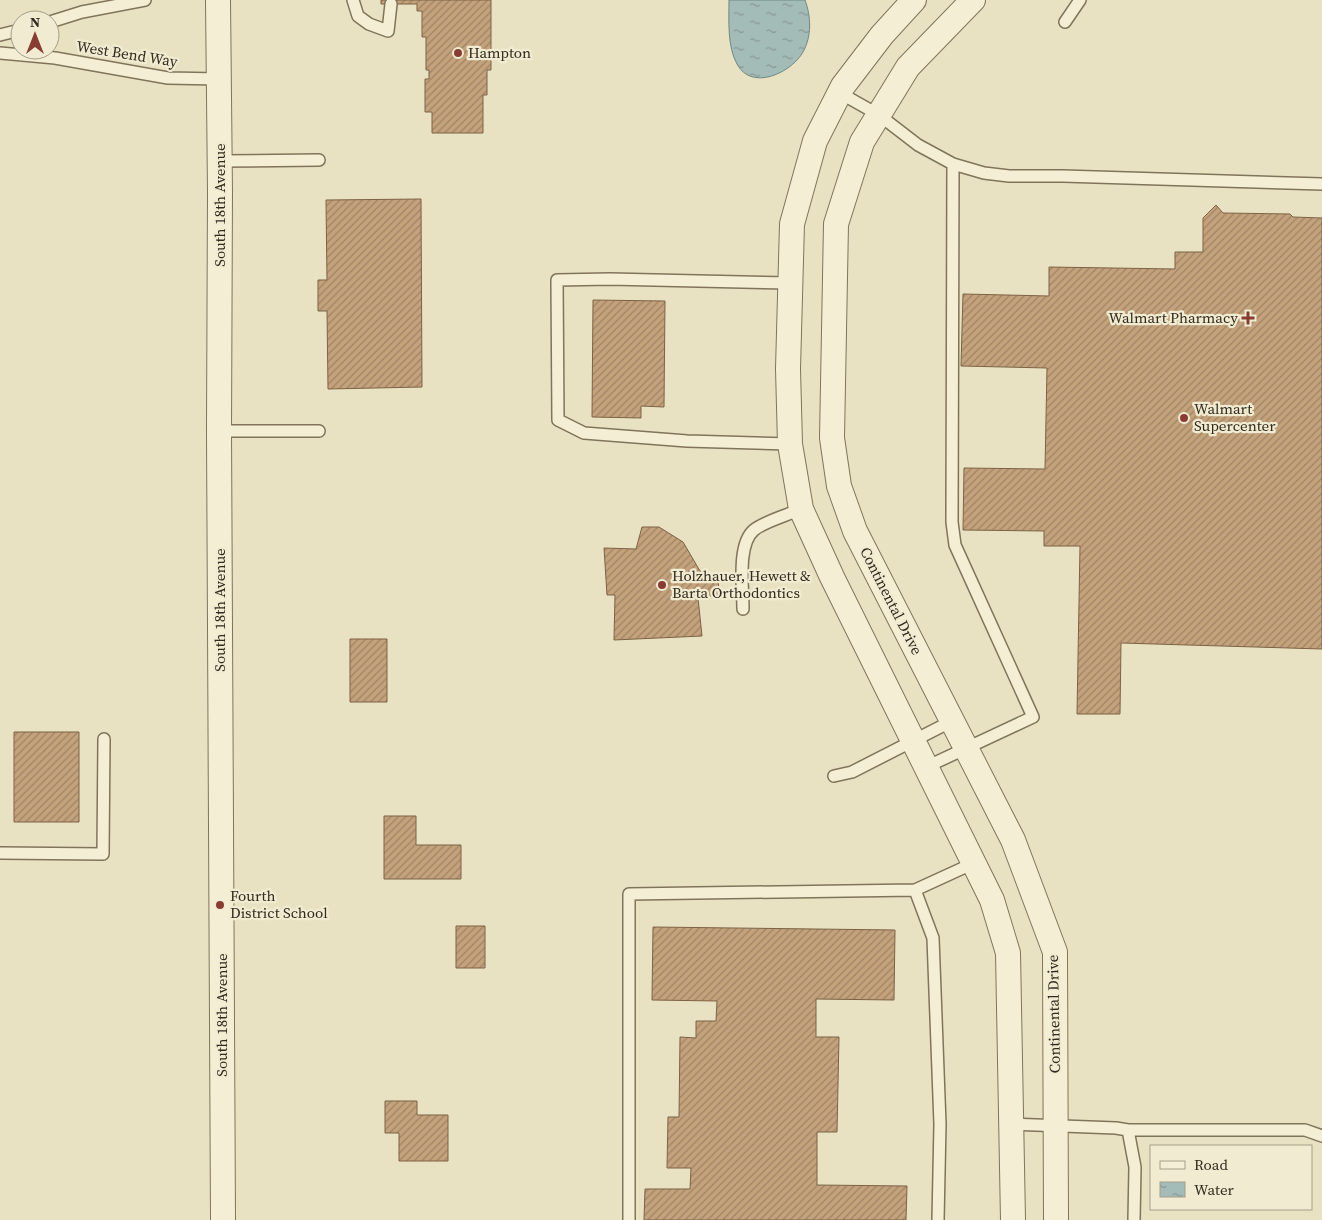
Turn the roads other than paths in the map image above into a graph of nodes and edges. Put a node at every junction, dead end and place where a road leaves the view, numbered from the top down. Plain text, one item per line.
1 (144, 0) edge
2 (218, 0) edge
3 (353, 0) edge
4 (914, 0) edge
5 (973, 0) edge
6 (1080, 0) edge
7 (392, 4) dead end
8 (60, 19) edge
9 (1066, 22) dead end
10 (0, 53) edge
11 (219, 79) junction
12 (840, 93) junction
13 (879, 115) junction
14 (319, 160) dead end
15 (220, 161) junction
16 (953, 164) junction
17 (1322, 184) edge
18 (790, 283) junction
19 (219, 431) junction
20 (319, 431) dead end
21 (790, 444) junction
22 (801, 509) junction
23 (743, 609) dead end
24 (952, 721) junction
25 (104, 738) dead end
26 (913, 740) junction
27 (966, 748) junction
28 (926, 767) junction
29 (834, 776) dead end
30 (0, 853) edge
31 (974, 863) junction
32 (915, 890) junction
33 (1011, 1124) junction
34 (1055, 1126) junction
35 (1128, 1130) junction
36 (1322, 1136) edge
37 (224, 1220) edge
38 (628, 1220) edge
39 (938, 1220) edge
40 (1013, 1220) edge
41 (1056, 1220) edge
42 (1134, 1220) edge

1 - 8 lane, West Bend Way
2 - 11 street, South 18th Avenue
3 - 7 lane
4 - 12 street
5 - 13 street, Continental Drive
6 - 9 lane
10 - 11 lane, West Bend Way
11 - 15 street, South 18th Avenue
12 - 13 lane
12 - 18 street
13 - 16 lane
13 - 24 street, Continental Drive
14 - 15 lane
15 - 19 street, South 18th Avenue
16 - 17 lane
16 - 27 lane
18 - 21 street
18 - 21 lane
19 - 20 lane
19 - 37 street, South 18th Avenue
21 - 22 street
22 - 23 lane
22 - 26 street
24 - 26 lane
24 - 27 street, Continental Drive
25 - 30 lane
26 - 28 street
26 - 29 lane
27 - 28 lane
27 - 34 street, Continental Drive
28 - 31 street
31 - 32 lane
31 - 33 street
32 - 38 lane
32 - 39 lane
33 - 34 lane
33 - 40 street
34 - 35 lane
34 - 41 street, Continental Drive
35 - 36 lane
35 - 42 lane

